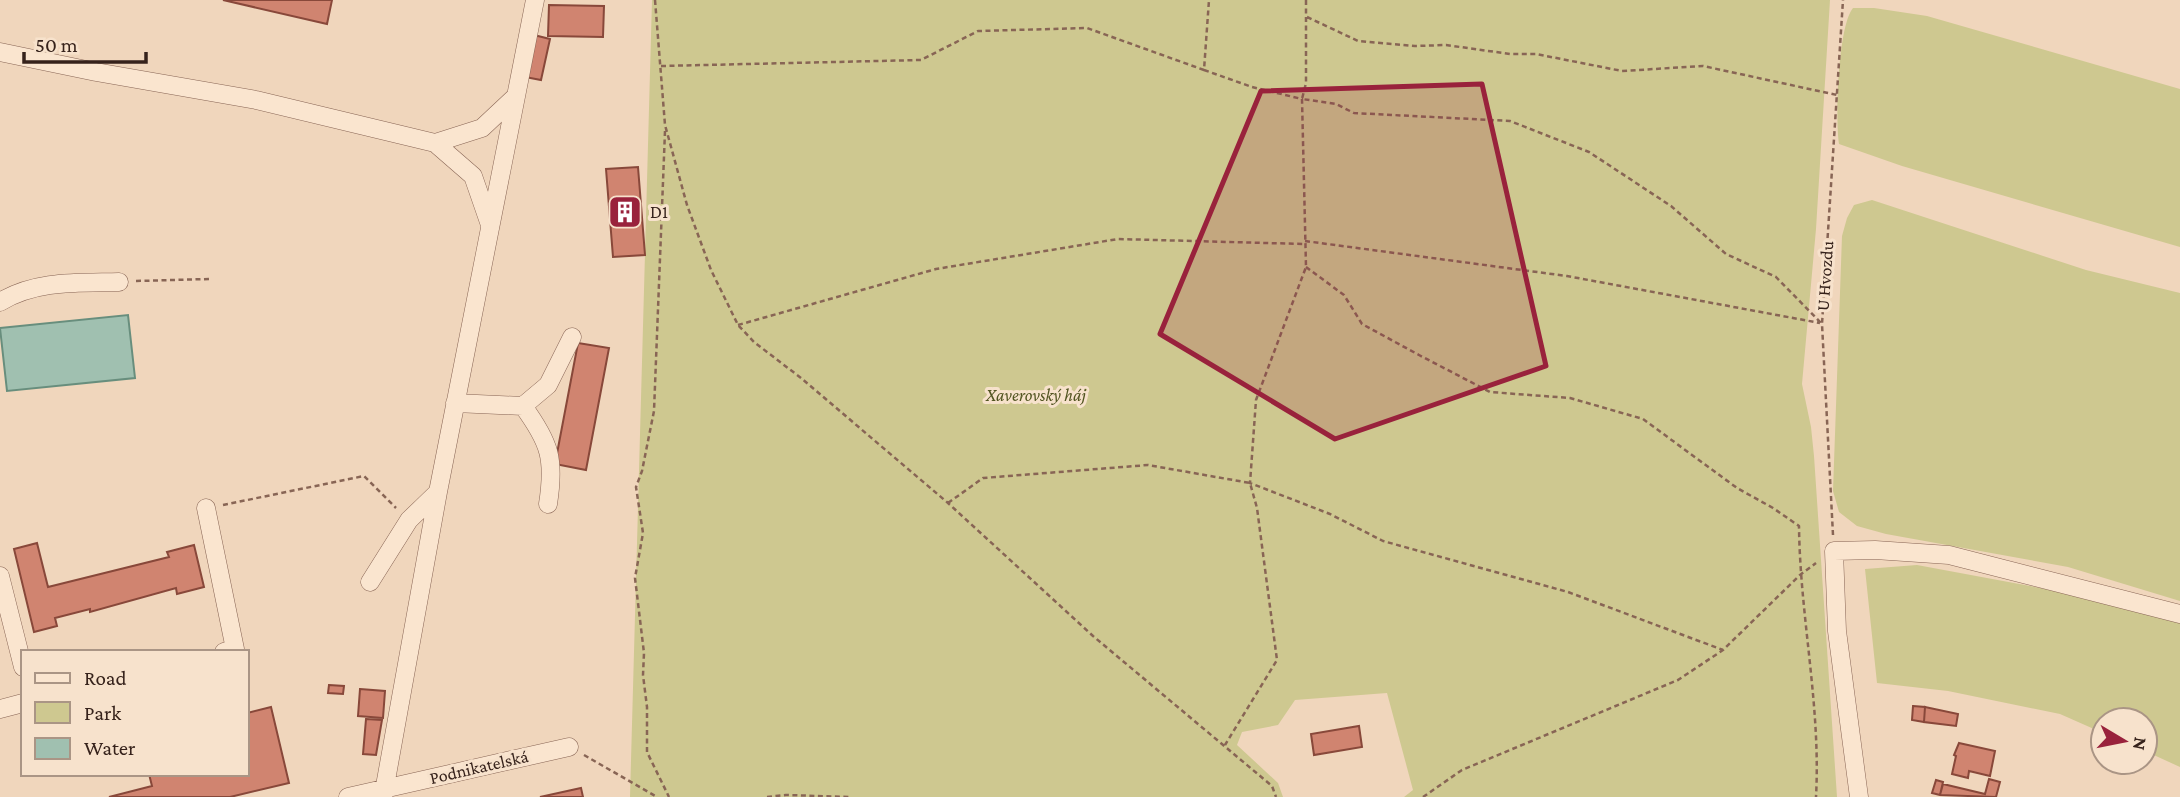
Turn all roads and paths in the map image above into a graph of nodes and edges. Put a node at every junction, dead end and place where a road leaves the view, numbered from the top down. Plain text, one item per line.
1 (534, 0) edge
2 (655, 0) edge
3 (1209, 0) edge
4 (1306, 0) edge
5 (1843, 0) edge
6 (1307, 17) junction
7 (0, 52) edge
8 (661, 66) junction
9 (1204, 70) junction
10 (1837, 95) junction
11 (514, 98) junction
12 (1302, 99) junction
13 (665, 125) junction
14 (435, 144) junction
15 (490, 225) junction
16 (1304, 242) junction
17 (1306, 267) junction
18 (209, 279) dead end
19 (119, 282) joint
20 (0, 302) edge
21 (1822, 324) junction
22 (738, 325) junction
23 (572, 337) dead end
24 (455, 403) junction
25 (523, 406) junction
26 (1250, 483) junction
27 (438, 492) junction
28 (948, 503) junction
29 (548, 504) dead end
30 (206, 508) joint
31 (409, 520) junction
32 (1834, 551) junction
33 (1800, 575) junction
34 (0, 576) edge
35 (370, 582) dead end
36 (2180, 614) edge
37 (231, 650) edge
38 (1723, 650) junction
39 (21, 659) edge
40 (21, 704) edge
41 (0, 709) edge
42 (1225, 745) junction
43 (569, 747) joint
44 (384, 792) edge
45 (348, 797) edge
46 (657, 797) edge
47 (669, 797) edge
48 (766, 797) edge
49 (850, 797) edge
50 (1276, 797) edge
51 (1423, 797) edge
52 (1816, 797) edge
53 (1859, 797) edge

1 - 11 lane
2 - 8 path
3 - 9 path
4 - 6 path
5 - 10 path, U Hvozdu
6 - 10 path
6 - 12 path
7 - 14 lane
8 - 9 path
8 - 13 path
9 - 12 path
10 - 21 path, U Hvozdu
11 - 14 lane
11 - 15 lane
12 - 16 path
12 - 21 path
13 - 22 path
13 - 47 path
14 - 15 lane
15 - 24 lane
16 - 17 path
16 - 21 path
16 - 22 path
17 - 26 path
17 - 33 path
18 - 19 path
19 - 20 lane
21 - 32 path, U Hvozdu
22 - 28 path
23 - 25 lane
24 - 25 lane
24 - 27 lane
25 - 29 lane
26 - 28 path
26 - 38 path
26 - 42 path
27 - 31 lane
27 - 44 lane
28 - 42 path
30 - 31 path
30 - 37 lane
31 - 35 lane
32 - 33 path
32 - 36 lane
32 - 53 lane
33 - 38 path
33 - 52 path
34 - 39 lane
38 - 51 path
40 - 41 lane
42 - 50 path
43 - 44 lane, Podnikatelská
43 - 46 path
44 - 45 lane, Podnikatelská
48 - 49 path

